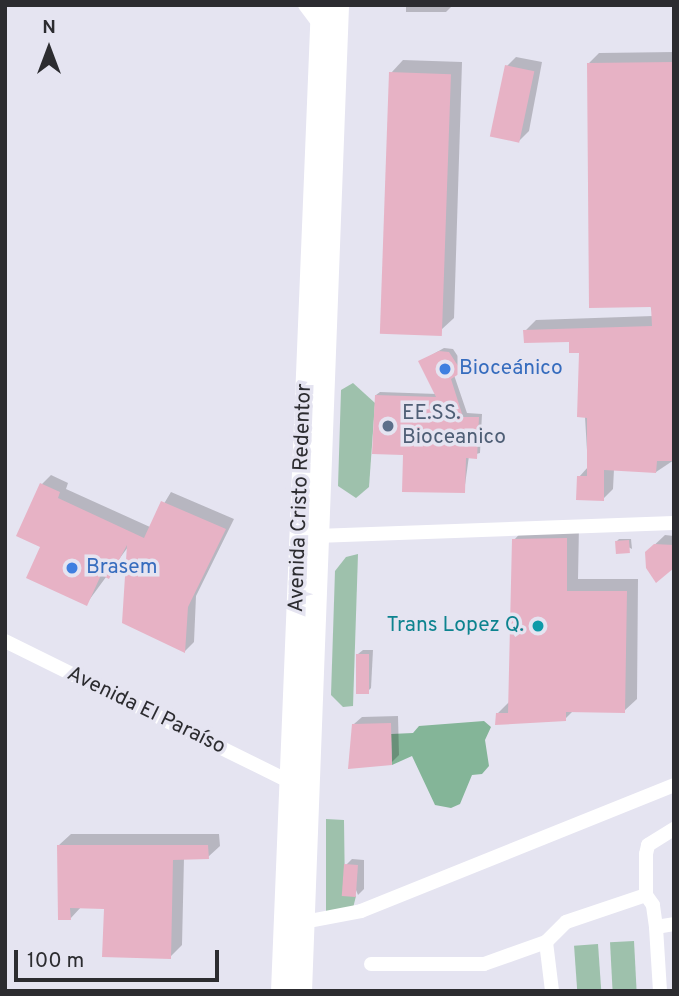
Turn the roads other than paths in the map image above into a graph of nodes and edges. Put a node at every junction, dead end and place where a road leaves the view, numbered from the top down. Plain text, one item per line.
1 (305, 5) edge
2 (338, 5) edge
3 (321, 15) edge
4 (674, 523) edge
5 (316, 536) junction
6 (5, 641) edge
7 (288, 781) junction
8 (674, 786) edge
9 (674, 829) edge
10 (646, 895) junction
11 (304, 922) junction
12 (674, 924) edge
13 (656, 927) junction
14 (546, 942) junction
15 (371, 964) dead end
16 (281, 991) edge
17 (301, 991) edge
18 (552, 991) edge
19 (660, 991) edge

1 - 3 street
2 - 5 highway, Avenida Cristo Redentor
3 - 7 highway, Avenida Cristo Redentor
4 - 5 street
5 - 11 highway, Avenida Cristo Redentor
6 - 7 street, Avenida El Paraíso
7 - 16 highway, Avenida Cristo Redentor
8 - 11 street
9 - 10 street
10 - 13 street
10 - 14 street
11 - 17 highway, Avenida Cristo Redentor
12 - 13 street
13 - 19 street
14 - 15 street
14 - 18 street

